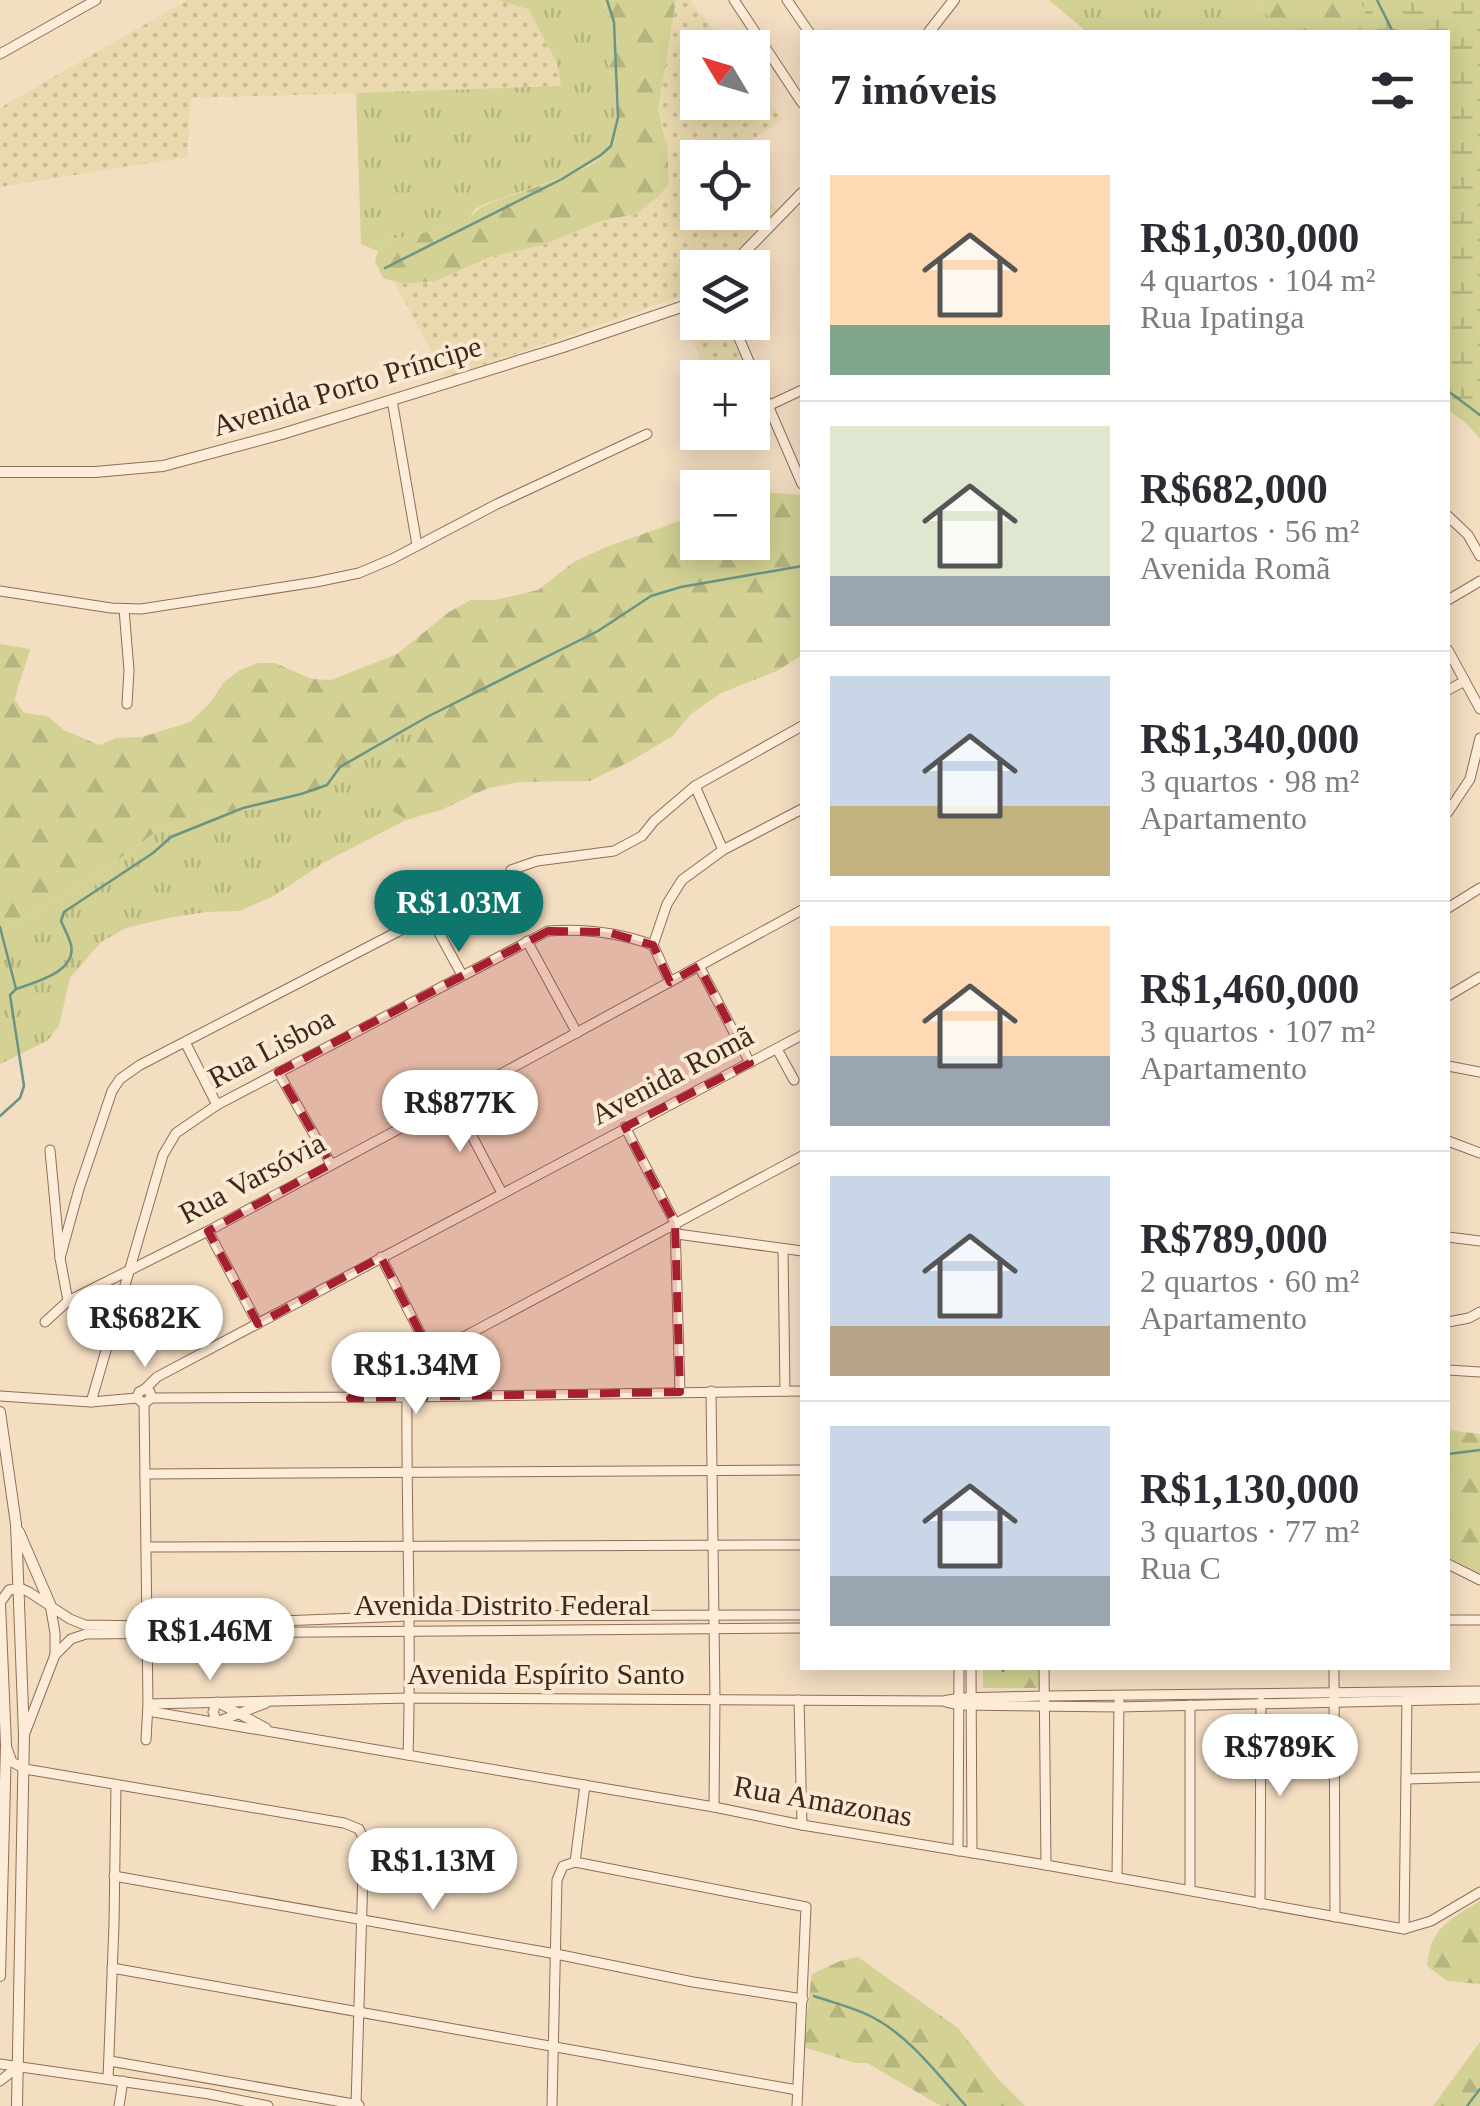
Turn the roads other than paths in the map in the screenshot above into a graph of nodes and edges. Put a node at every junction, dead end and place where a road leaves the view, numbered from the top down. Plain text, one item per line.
1 (96, 0) edge
2 (734, 0) edge
3 (787, 0) edge
4 (954, 0) edge
5 (808, 30) edge
6 (931, 30) edge
7 (0, 54) edge
8 (800, 100) edge
9 (800, 195) edge
10 (747, 250) edge
11 (680, 307) edge
12 (800, 391) edge
13 (392, 400) junction
14 (770, 405) joint
15 (648, 434) dead end
16 (798, 458) edge
17 (0, 472) edge
18 (1450, 518) edge
19 (417, 545) junction
20 (1480, 556) edge
21 (1480, 581) edge
22 (0, 591) edge
23 (1450, 599) edge
24 (124, 609) junction
25 (1450, 655) edge
26 (1465, 681) junction
27 (1450, 689) edge
28 (127, 704) dead end
29 (1480, 709) edge
30 (800, 727) edge
31 (1480, 738) edge
32 (695, 786) junction
33 (800, 809) edge
34 (1450, 809) edge
35 (723, 850) junction
36 (511, 870) dead end
37 (408, 876) dead end
38 (1480, 888) edge
39 (1450, 907) edge
40 (800, 911) edge
41 (428, 916) junction
42 (526, 941) junction
43 (653, 945) junction
44 (699, 966) junction
45 (462, 976) junction
46 (1480, 977) edge
47 (670, 982) junction
48 (1463, 987) junction
49 (1480, 991) edge
50 (1450, 995) edge
51 (577, 1033) junction
52 (800, 1036) edge
53 (185, 1042) junction
54 (777, 1049) junction
55 (750, 1064) junction
56 (1450, 1066) edge
57 (278, 1072) junction
58 (1480, 1072) edge
59 (794, 1080) dead end
60 (454, 1100) junction
61 (217, 1105) junction
62 (626, 1127) junction
63 (1450, 1142) edge
64 (50, 1150) dead end
65 (1480, 1153) edge
66 (800, 1157) edge
67 (331, 1164) junction
68 (502, 1193) junction
69 (676, 1228) junction
70 (208, 1230) junction
71 (1450, 1237) edge
72 (1480, 1241) edge
73 (783, 1249) junction
74 (800, 1251) edge
75 (381, 1257) junction
76 (60, 1258) junction
77 (128, 1271) junction
78 (68, 1301) junction
79 (1480, 1312) edge
80 (45, 1322) dead end
81 (1450, 1322) edge
82 (258, 1324) junction
83 (430, 1354) junction
84 (1450, 1370) edge
85 (1480, 1372) edge
86 (711, 1391) junction
87 (786, 1391) junction
88 (800, 1391) edge
89 (680, 1392) junction
90 (0, 1396) edge
91 (144, 1397) junction
92 (350, 1398) junction
93 (407, 1398) junction
94 (91, 1402) junction
95 (0, 1412) edge
96 (712, 1469) junction
97 (800, 1470) edge
98 (145, 1474) junction
99 (406, 1474) junction
100 (16, 1524) junction
101 (800, 1545) edge
102 (406, 1546) junction
103 (712, 1546) junction
104 (147, 1547) junction
105 (1450, 1565) edge
106 (1480, 1580) edge
107 (20, 1588) junction
108 (0, 1603) edge
109 (50, 1604) junction
110 (800, 1615) edge
111 (409, 1616) junction
112 (714, 1616) junction
113 (1450, 1620) edge
114 (1480, 1620) edge
115 (800, 1628) edge
116 (714, 1629) junction
117 (147, 1630) junction
118 (410, 1630) junction
119 (55, 1655) junction
120 (959, 1670) edge
121 (971, 1670) edge
122 (1044, 1670) edge
123 (1334, 1670) edge
124 (1480, 1692) edge
125 (1407, 1697) junction
126 (410, 1698) junction
127 (1335, 1698) junction
128 (715, 1699) junction
129 (1261, 1699) junction
130 (273, 1700) junction
131 (799, 1700) junction
132 (1480, 1700) edge
133 (217, 1702) junction
134 (960, 1702) junction
135 (972, 1702) junction
136 (1044, 1702) junction
137 (1119, 1702) junction
138 (1190, 1706) junction
139 (148, 1708) junction
140 (238, 1713) junction
141 (216, 1722) junction
142 (276, 1733) junction
143 (24, 1735) junction
144 (146, 1740) dead end
145 (6, 1745) junction
146 (408, 1755) junction
147 (24, 1769) junction
148 (1480, 1777) edge
149 (1406, 1778) junction
150 (116, 1785) junction
151 (586, 1785) junction
152 (714, 1807) junction
153 (802, 1825) junction
154 (958, 1850) junction
155 (972, 1853) junction
156 (575, 1862) junction
157 (1046, 1865) junction
158 (114, 1876) junction
159 (1117, 1878) junction
160 (1190, 1890) junction
161 (1480, 1892) edge
162 (1260, 1904) junction
163 (1334, 1917) junction
164 (361, 1920) junction
165 (1404, 1929) junction
166 (556, 1954) junction
167 (112, 1968) junction
168 (0, 1976) edge
169 (803, 1999) junction
170 (358, 2011) junction
171 (553, 2047) junction
172 (110, 2062) junction
173 (0, 2064) edge
174 (19, 2066) junction
175 (108, 2079) junction
176 (0, 2082) edge
177 (123, 2082) junction
178 (797, 2090) junction
179 (209, 2094) junction
180 (17, 2106) edge
181 (119, 2106) edge
182 (207, 2106) edge
183 (268, 2106) edge
184 (359, 2106) edge
185 (552, 2106) edge
186 (797, 2106) edge

1 - 7 street
2 - 8 street
3 - 5 street
4 - 6 street
9 - 10 street
11 - 13 street, Avenida Porto Príncipe
12 - 14 street
13 - 17 street, Avenida Porto Príncipe
13 - 19 street
14 - 16 street
15 - 19 street
18 - 20 street
19 - 24 street
21 - 23 street
22 - 24 street
24 - 28 street
25 - 26 street
26 - 27 street
26 - 29 street
30 - 32 street
31 - 34 street
32 - 35 street
32 - 36 street
33 - 35 street
35 - 43 street
37 - 41 street
38 - 39 street
40 - 44 street, Rua Varsóvia
41 - 45 street
41 - 53 street
42 - 43 street, Rua Lisboa
42 - 45 street, Rua Lisboa
42 - 51 street
43 - 47 street
44 - 47 street, Rua Varsóvia
44 - 55 street
45 - 57 street, Rua Lisboa
46 - 48 street
47 - 51 street, Rua Varsóvia
48 - 49 street
48 - 50 street
51 - 60 street, Rua Varsóvia
52 - 54 street, Avenida Romã
53 - 61 street
53 - 76 street
54 - 55 street, Avenida Romã
54 - 59 street
55 - 62 street, Avenida Romã
56 - 58 street
57 - 61 street, Rua Lisboa
57 - 67 street
60 - 67 street, Rua Varsóvia
60 - 68 street
61 - 77 street, Rua Lisboa
62 - 68 street, Avenida Romã
62 - 69 street
63 - 65 street
64 - 76 street
66 - 69 street
67 - 70 street, Rua Varsóvia
68 - 75 street, Avenida Romã
69 - 73 street
69 - 83 street
69 - 89 street
70 - 77 street, Rua Varsóvia
70 - 82 street
71 - 72 street
73 - 74 street
73 - 87 street
75 - 82 street, Avenida Romã
75 - 83 street
76 - 78 street
77 - 78 street, Rua Varsóvia
77 - 94 street, Rua Lisboa
78 - 80 street, Rua Varsóvia
79 - 81 street
82 - 91 street, Avenida Romã
83 - 92 street
84 - 85 street
86 - 87 street
86 - 89 street
86 - 96 street
87 - 88 street
89 - 93 street
90 - 94 street
91 - 92 street
91 - 94 street
91 - 98 street
92 - 93 street
93 - 99 street
95 - 100 street
96 - 97 street
96 - 99 street
96 - 103 street
98 - 99 street
98 - 104 street
99 - 102 street
100 - 107 street
100 - 109 street
101 - 103 street
102 - 103 street
102 - 104 street
102 - 111 street
103 - 112 street
104 - 117 street
105 - 106 street
107 - 108 street
107 - 109 street, Avenida Distrito Federal
107 - 143 street
108 - 145 street
109 - 117 street, Avenida Distrito Federal
109 - 119 street
110 - 112 street, Avenida Distrito Federal
111 - 112 street, Avenida Distrito Federal
111 - 117 street, Avenida Distrito Federal
111 - 118 street
112 - 116 street
113 - 114 street
115 - 116 street, Avenida Distrito Federal
116 - 118 street, Avenida Distrito Federal
116 - 128 street
117 - 118 street, Avenida Distrito Federal
117 - 119 street, Avenida Distrito Federal
117 - 139 street
118 - 126 street
119 - 143 street
120 - 134 street
121 - 135 street
122 - 136 street
123 - 127 street
124 - 125 street, Avenida Espírito Santo
125 - 127 street, Avenida Espírito Santo
125 - 132 street, Avenida Espírito Santo
125 - 149 street
126 - 128 street, Avenida Espírito Santo
126 - 130 street, Avenida Espírito Santo
126 - 146 street
127 - 129 street, Avenida Espírito Santo
127 - 163 street
128 - 131 street, Avenida Espírito Santo
128 - 152 street
129 - 137 street, Avenida Espírito Santo
129 - 138 street, Avenida Espírito Santo
129 - 162 street
130 - 133 street, Avenida Espírito Santo
130 - 140 street
131 - 134 street, Avenida Espírito Santo
131 - 153 street
133 - 139 street, Avenida Espírito Santo
133 - 140 street
133 - 141 street
134 - 135 street, Avenida Espírito Santo
134 - 154 street
135 - 136 street, Avenida Espírito Santo
135 - 155 street
136 - 137 street, Avenida Espírito Santo
136 - 157 street
137 - 138 street, Avenida Espírito Santo
137 - 159 street
138 - 160 street
139 - 141 street, Rua Amazonas
139 - 144 street
140 - 141 street
140 - 142 street
141 - 142 street, Rua Amazonas
142 - 146 street, Rua Amazonas
143 - 147 street
145 - 147 street
145 - 168 street
146 - 151 street, Rua Amazonas
147 - 150 street
147 - 174 street
148 - 149 street
149 - 165 street
150 - 158 street
150 - 164 street
151 - 152 street, Rua Amazonas
151 - 156 street
152 - 153 street, Rua Amazonas
153 - 154 street, Rua Amazonas
154 - 155 street, Rua Amazonas
155 - 157 street, Rua Amazonas
156 - 166 street
156 - 169 street
157 - 159 street, Rua Amazonas
158 - 164 street
158 - 167 street
159 - 160 street, Rua Amazonas
160 - 162 street, Rua Amazonas
161 - 165 street
162 - 163 street, Rua Amazonas
163 - 165 street, Rua Amazonas
164 - 166 street
164 - 170 street
166 - 169 street
166 - 171 street
167 - 170 street
167 - 172 street
169 - 178 street
170 - 171 street
170 - 184 street
171 - 178 street
171 - 185 street
172 - 175 street
172 - 184 street
173 - 174 street
174 - 175 street
174 - 176 street
174 - 180 street
175 - 177 street
177 - 179 street
177 - 181 street
178 - 186 street
179 - 182 street
179 - 183 street

